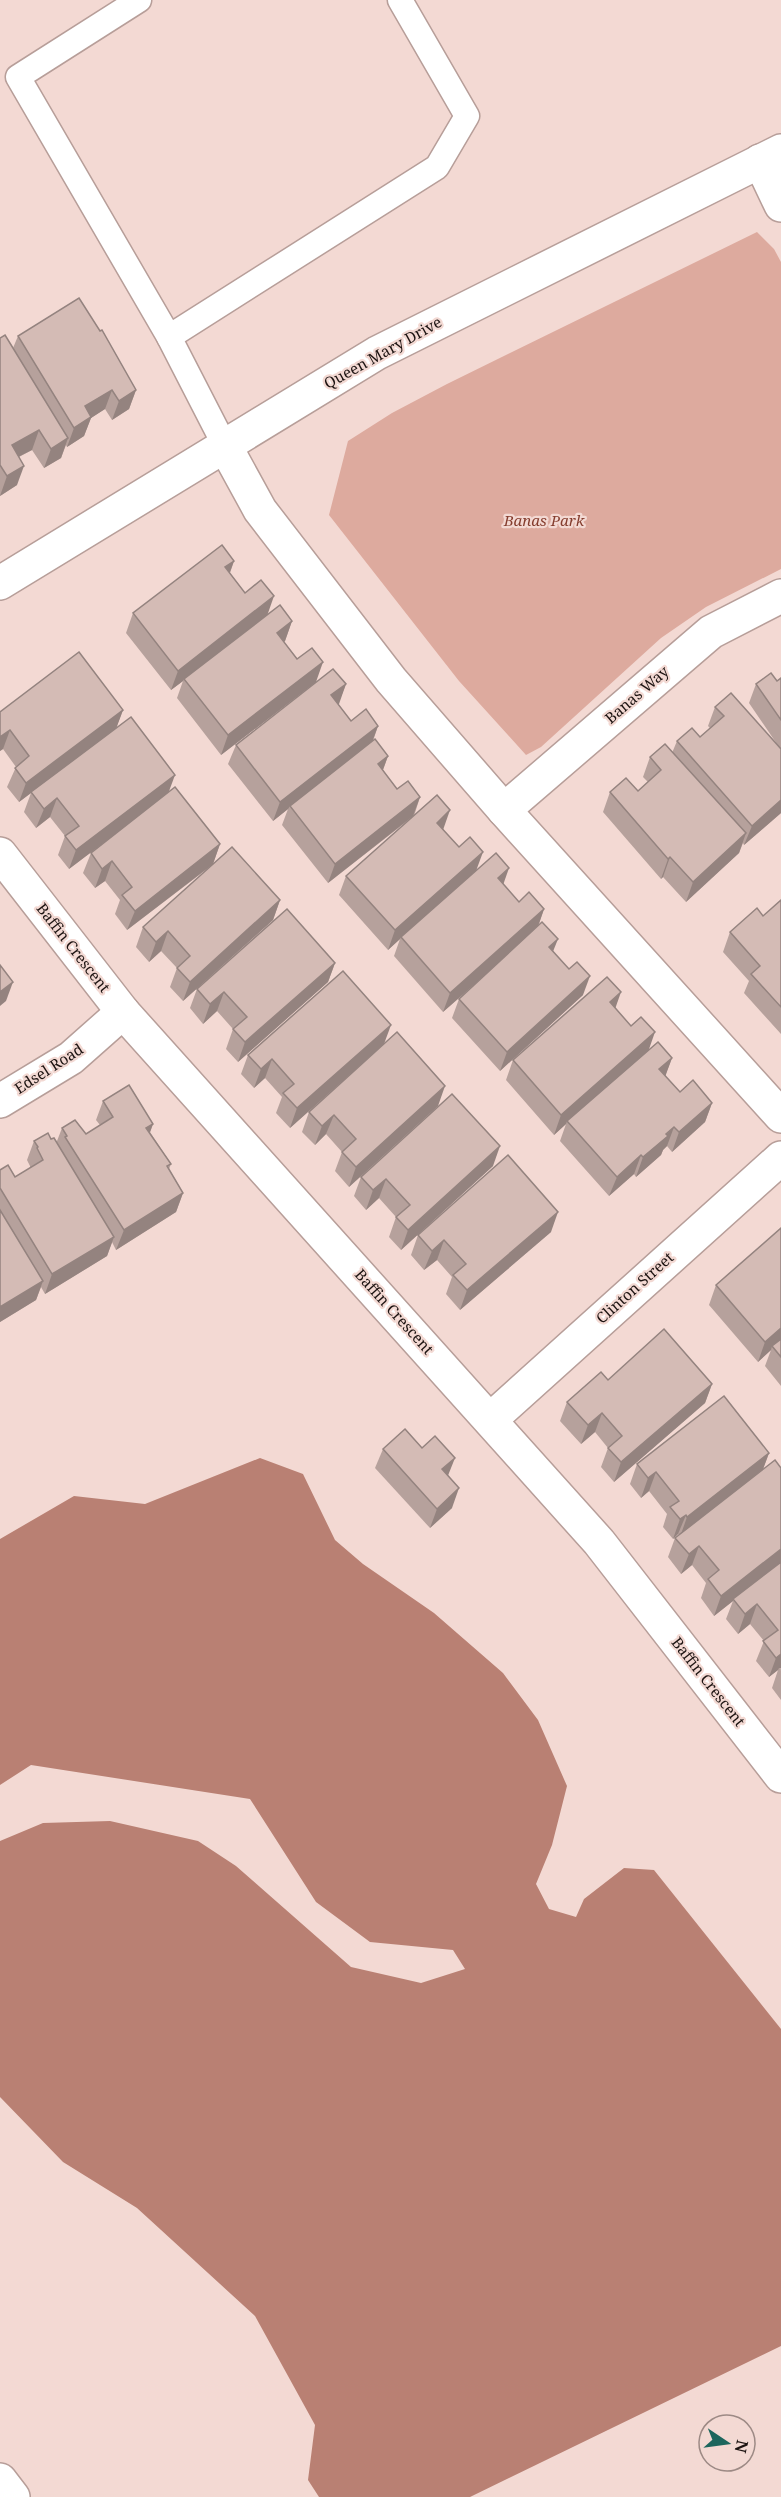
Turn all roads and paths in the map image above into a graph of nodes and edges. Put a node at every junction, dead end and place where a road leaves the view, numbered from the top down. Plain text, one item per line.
1 (139, 0) edge
2 (400, 0) edge
3 (771, 156) edge
4 (781, 205) edge
5 (169, 337) junction
6 (225, 446) junction
7 (0, 583) edge
8 (781, 596) edge
9 (504, 810) junction
10 (0, 854) edge
11 (123, 1012) junction
12 (0, 1101) edge
13 (781, 1116) edge
14 (781, 1158) edge
15 (490, 1420) junction
16 (781, 1776) edge
17 (0, 2480) edge
18 (14, 2497) edge

1 - 5 lane
2 - 5 lane
3 - 4 street
3 - 6 street, Queen Mary Drive
5 - 6 lane
6 - 7 street, Queen Mary Drive
6 - 9 street
8 - 9 street, Banas Way
9 - 13 street
10 - 11 street, Baffin Crescent
11 - 12 street, Edsel Road
11 - 15 street, Baffin Crescent
14 - 15 street, Clinton Street
15 - 16 street, Baffin Crescent
17 - 18 street

